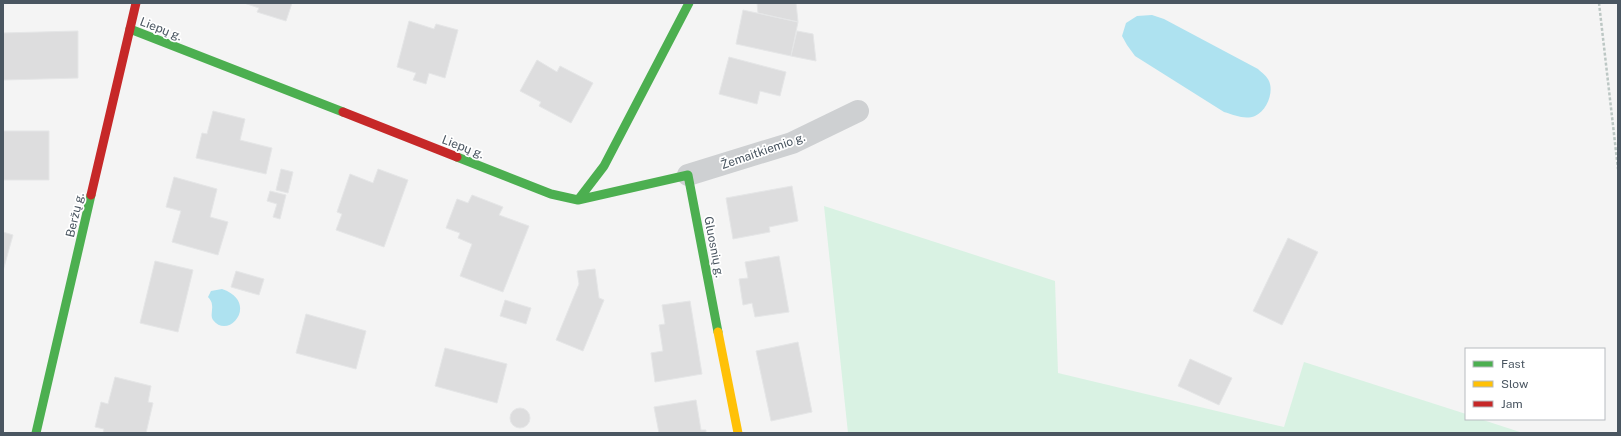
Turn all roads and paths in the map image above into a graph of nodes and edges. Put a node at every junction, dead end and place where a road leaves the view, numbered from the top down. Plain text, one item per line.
1 (136, 3) edge
2 (689, 3) edge
3 (1599, 3) edge
4 (130, 29) junction
5 (858, 111) dead end
6 (1618, 169) edge
7 (688, 175) junction
8 (578, 200) junction
9 (36, 433) edge
10 (738, 433) edge

1 - 4 street, Beržų g.
2 - 8 street
3 - 6 path
4 - 8 street, Liepų g.
4 - 9 street, Beržų g.
5 - 7 street, Žemaitkiemio g.
7 - 8 street
7 - 10 street, Gluosnių g.

